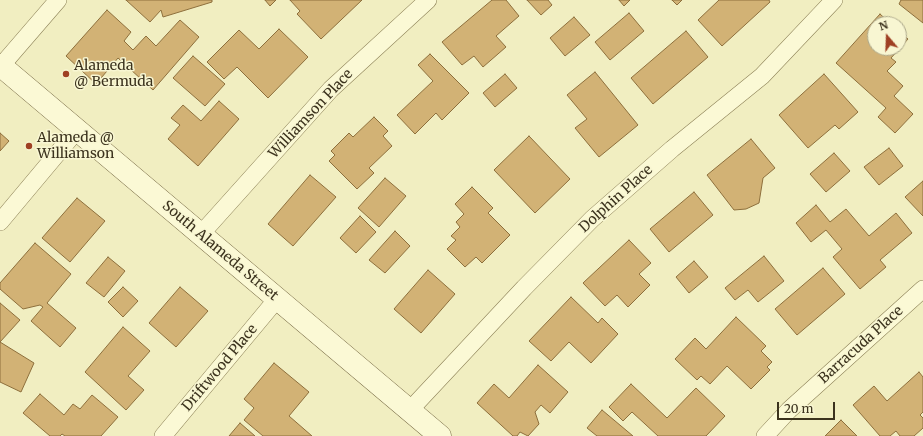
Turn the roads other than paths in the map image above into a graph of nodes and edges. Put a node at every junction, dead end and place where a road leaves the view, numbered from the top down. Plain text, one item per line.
1 (58, 0) edge
2 (428, 0) edge
3 (834, 0) edge
4 (0, 66) edge
5 (77, 130) junction
6 (0, 222) edge
7 (201, 234) junction
8 (923, 289) edge
9 (277, 299) junction
10 (409, 410) junction
11 (163, 436) edge
12 (440, 436) edge
13 (765, 436) edge

1 - 4 street
2 - 7 street, Williamson Place
3 - 10 street, Dolphin Place
4 - 5 main road, South Alameda Street
5 - 6 street
5 - 7 main road, South Alameda Street
7 - 9 main road, South Alameda Street
8 - 13 street, Barracuda Place
9 - 10 main road, South Alameda Street
9 - 11 street, Driftwood Place
10 - 12 main road, South Alameda Street

